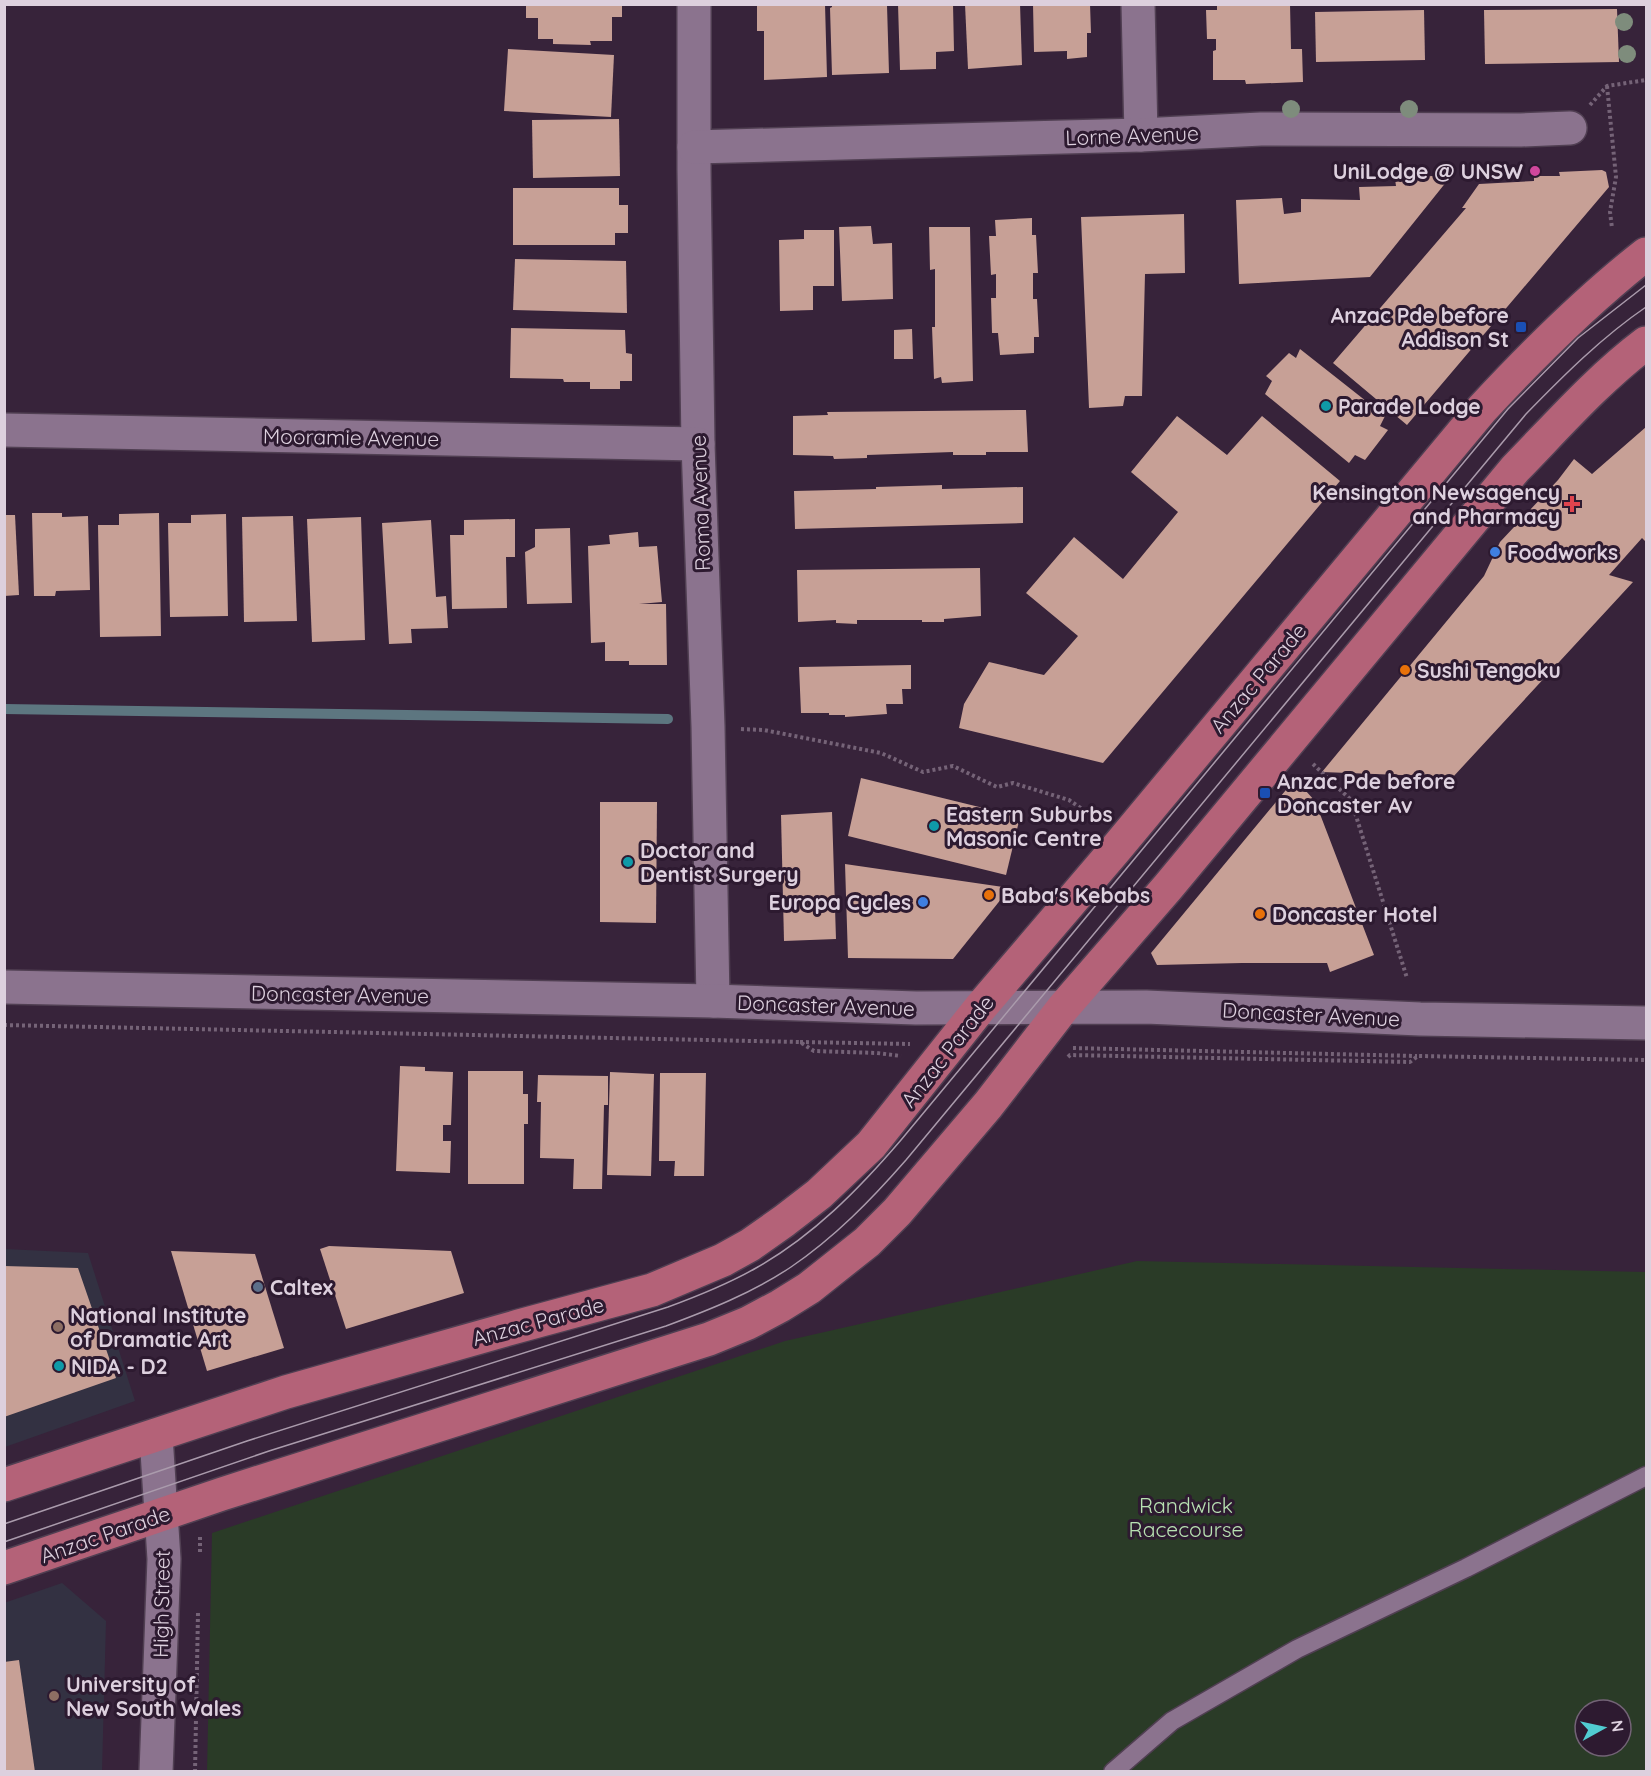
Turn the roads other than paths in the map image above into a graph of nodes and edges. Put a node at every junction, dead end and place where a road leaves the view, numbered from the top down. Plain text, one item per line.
1 (694, 4) edge
2 (1138, 4) edge
3 (1570, 128) dead end
4 (1141, 135) junction
5 (694, 147) junction
6 (1647, 254) edge
7 (1647, 343) edge
8 (4, 430) edge
9 (698, 444) junction
10 (4, 987) edge
11 (713, 1001) junction
12 (980, 1008) junction
13 (1063, 1008) junction
14 (1647, 1023) edge
15 (156, 1436) junction
16 (1647, 1476) edge
17 (4, 1485) edge
18 (161, 1515) junction
19 (4, 1568) edge
20 (156, 1772) edge
21 (1113, 1772) edge

1 - 5 street, Roma Avenue
2 - 4 street
3 - 4 street, Lorne Avenue
4 - 5 street, Lorne Avenue
5 - 9 street, Roma Avenue
6 - 12 main road, Anzac Parade
7 - 13 main road, Anzac Parade
8 - 9 street, Mooramie Avenue
9 - 11 street, Roma Avenue
10 - 11 street, Doncaster Avenue
11 - 12 street, Doncaster Avenue
12 - 13 street, Doncaster Avenue
12 - 15 main road, Anzac Parade
13 - 14 street, Doncaster Avenue
13 - 18 main road, Anzac Parade
15 - 17 main road, Anzac Parade
15 - 18 street, High Street
16 - 21 lane
18 - 19 main road, Anzac Parade
18 - 20 street, High Street

